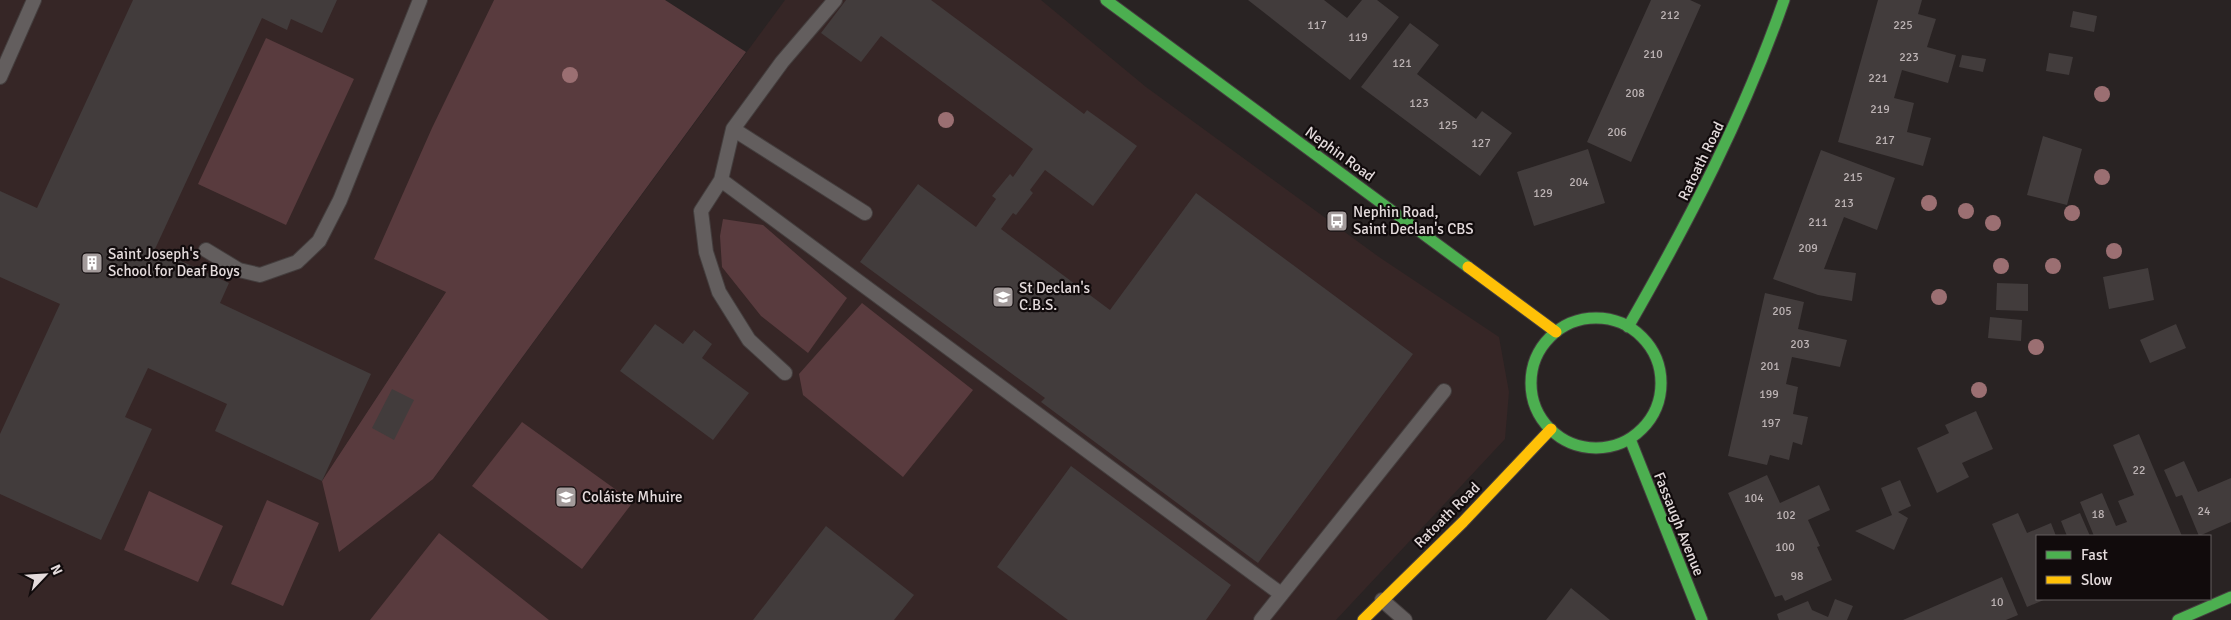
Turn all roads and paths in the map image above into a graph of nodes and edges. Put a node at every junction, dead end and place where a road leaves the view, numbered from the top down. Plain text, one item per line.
1 (34, 0) edge
2 (420, 0) edge
3 (835, 0) edge
4 (1106, 0) edge
5 (1784, 0) edge
6 (0, 77) edge
7 (733, 130) junction
8 (721, 180) junction
9 (865, 213) dead end
10 (206, 250) dead end
11 (1628, 327) junction
12 (1556, 332) junction
13 (786, 373) dead end
14 (1444, 391) dead end
15 (1551, 429) junction
16 (1630, 439) junction
17 (1281, 594) junction
18 (2231, 598) edge
19 (1382, 600) junction
20 (1261, 620) edge
21 (1363, 620) edge
22 (1405, 620) edge
23 (1702, 620) edge
24 (2178, 620) edge

1 - 6 lane
2 - 10 lane
3 - 7 lane
4 - 12 main road, Nephin Road
5 - 11 main road, Ratoath Road
7 - 8 lane
7 - 9 lane
8 - 13 lane
8 - 17 lane
11 - 12 main road
11 - 16 main road
12 - 15 main road
14 - 17 lane
15 - 16 main road
15 - 19 main road, Ratoath Road
16 - 23 main road, Fassaugh Avenue
17 - 20 lane
18 - 24 main road
19 - 21 main road, Ratoath Road
19 - 22 lane

